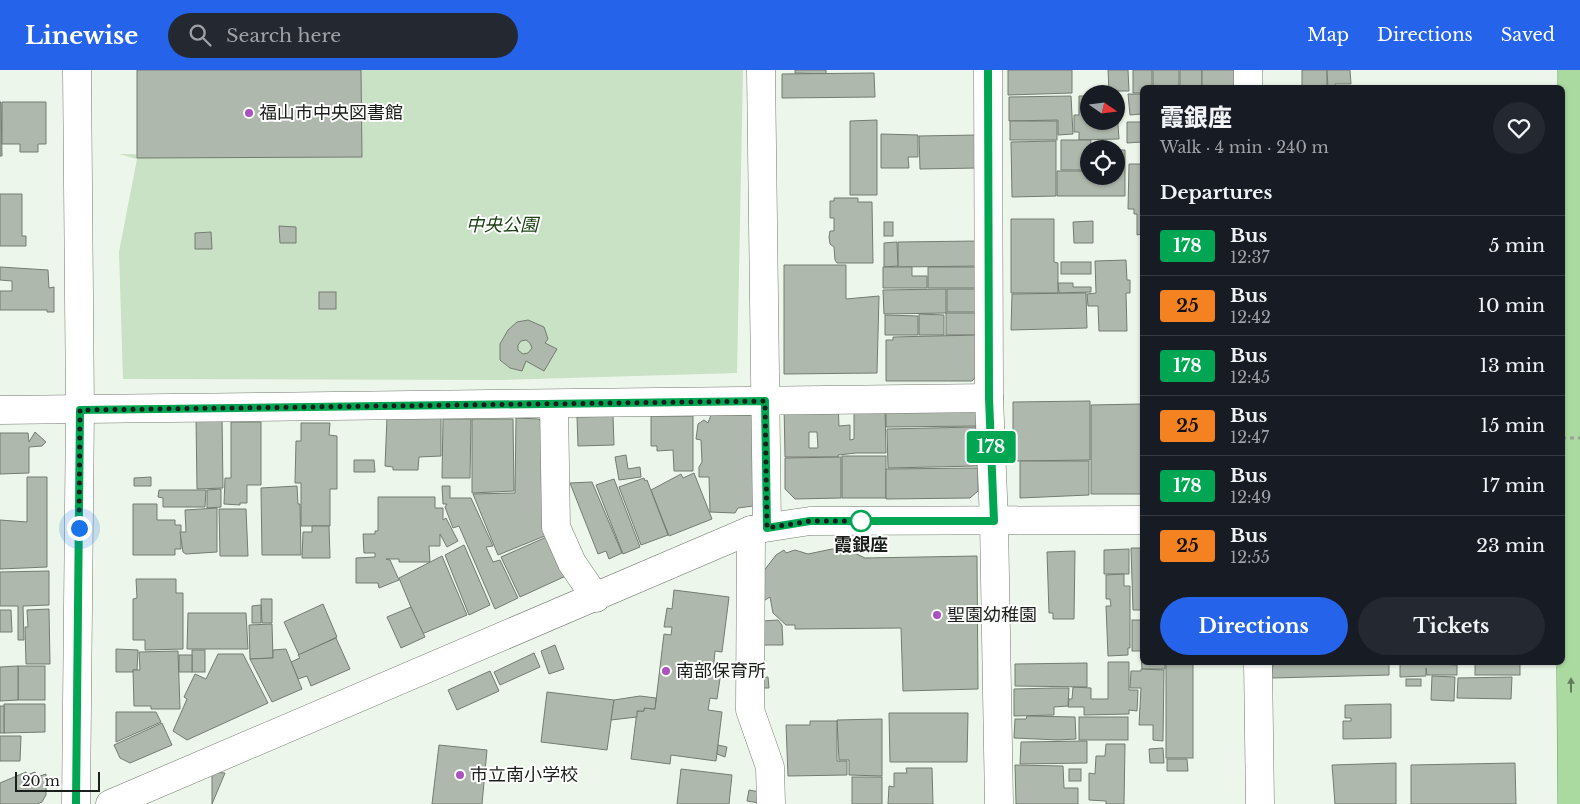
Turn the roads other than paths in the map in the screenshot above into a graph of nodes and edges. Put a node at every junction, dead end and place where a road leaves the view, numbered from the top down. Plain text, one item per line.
1 (76, 70) edge
2 (761, 70) edge
3 (988, 70) edge
4 (1248, 70) edge
5 (1572, 70) edge
6 (1248, 85) edge
7 (989, 398) junction
8 (765, 401) junction
9 (554, 405) junction
10 (0, 410) edge
11 (80, 410) junction
12 (1571, 519) edge
13 (1140, 520) edge
14 (994, 521) junction
15 (759, 529) junction
16 (596, 598) junction
17 (1258, 665) edge
18 (76, 804) edge
19 (110, 804) edge
20 (771, 804) edge
21 (999, 804) edge
22 (1260, 804) edge
23 (1572, 804) edge

1 - 11 street
2 - 8 street
3 - 7 street
4 - 6 street
5 - 12 highway
7 - 8 street
7 - 14 street
8 - 9 street
8 - 15 street
9 - 11 street
9 - 16 street
10 - 11 street
11 - 18 street
23 -> 12 highway
13 - 14 street
14 - 15 street
14 - 21 street
15 - 16 street
15 - 20 street
16 - 19 street
17 - 22 street

